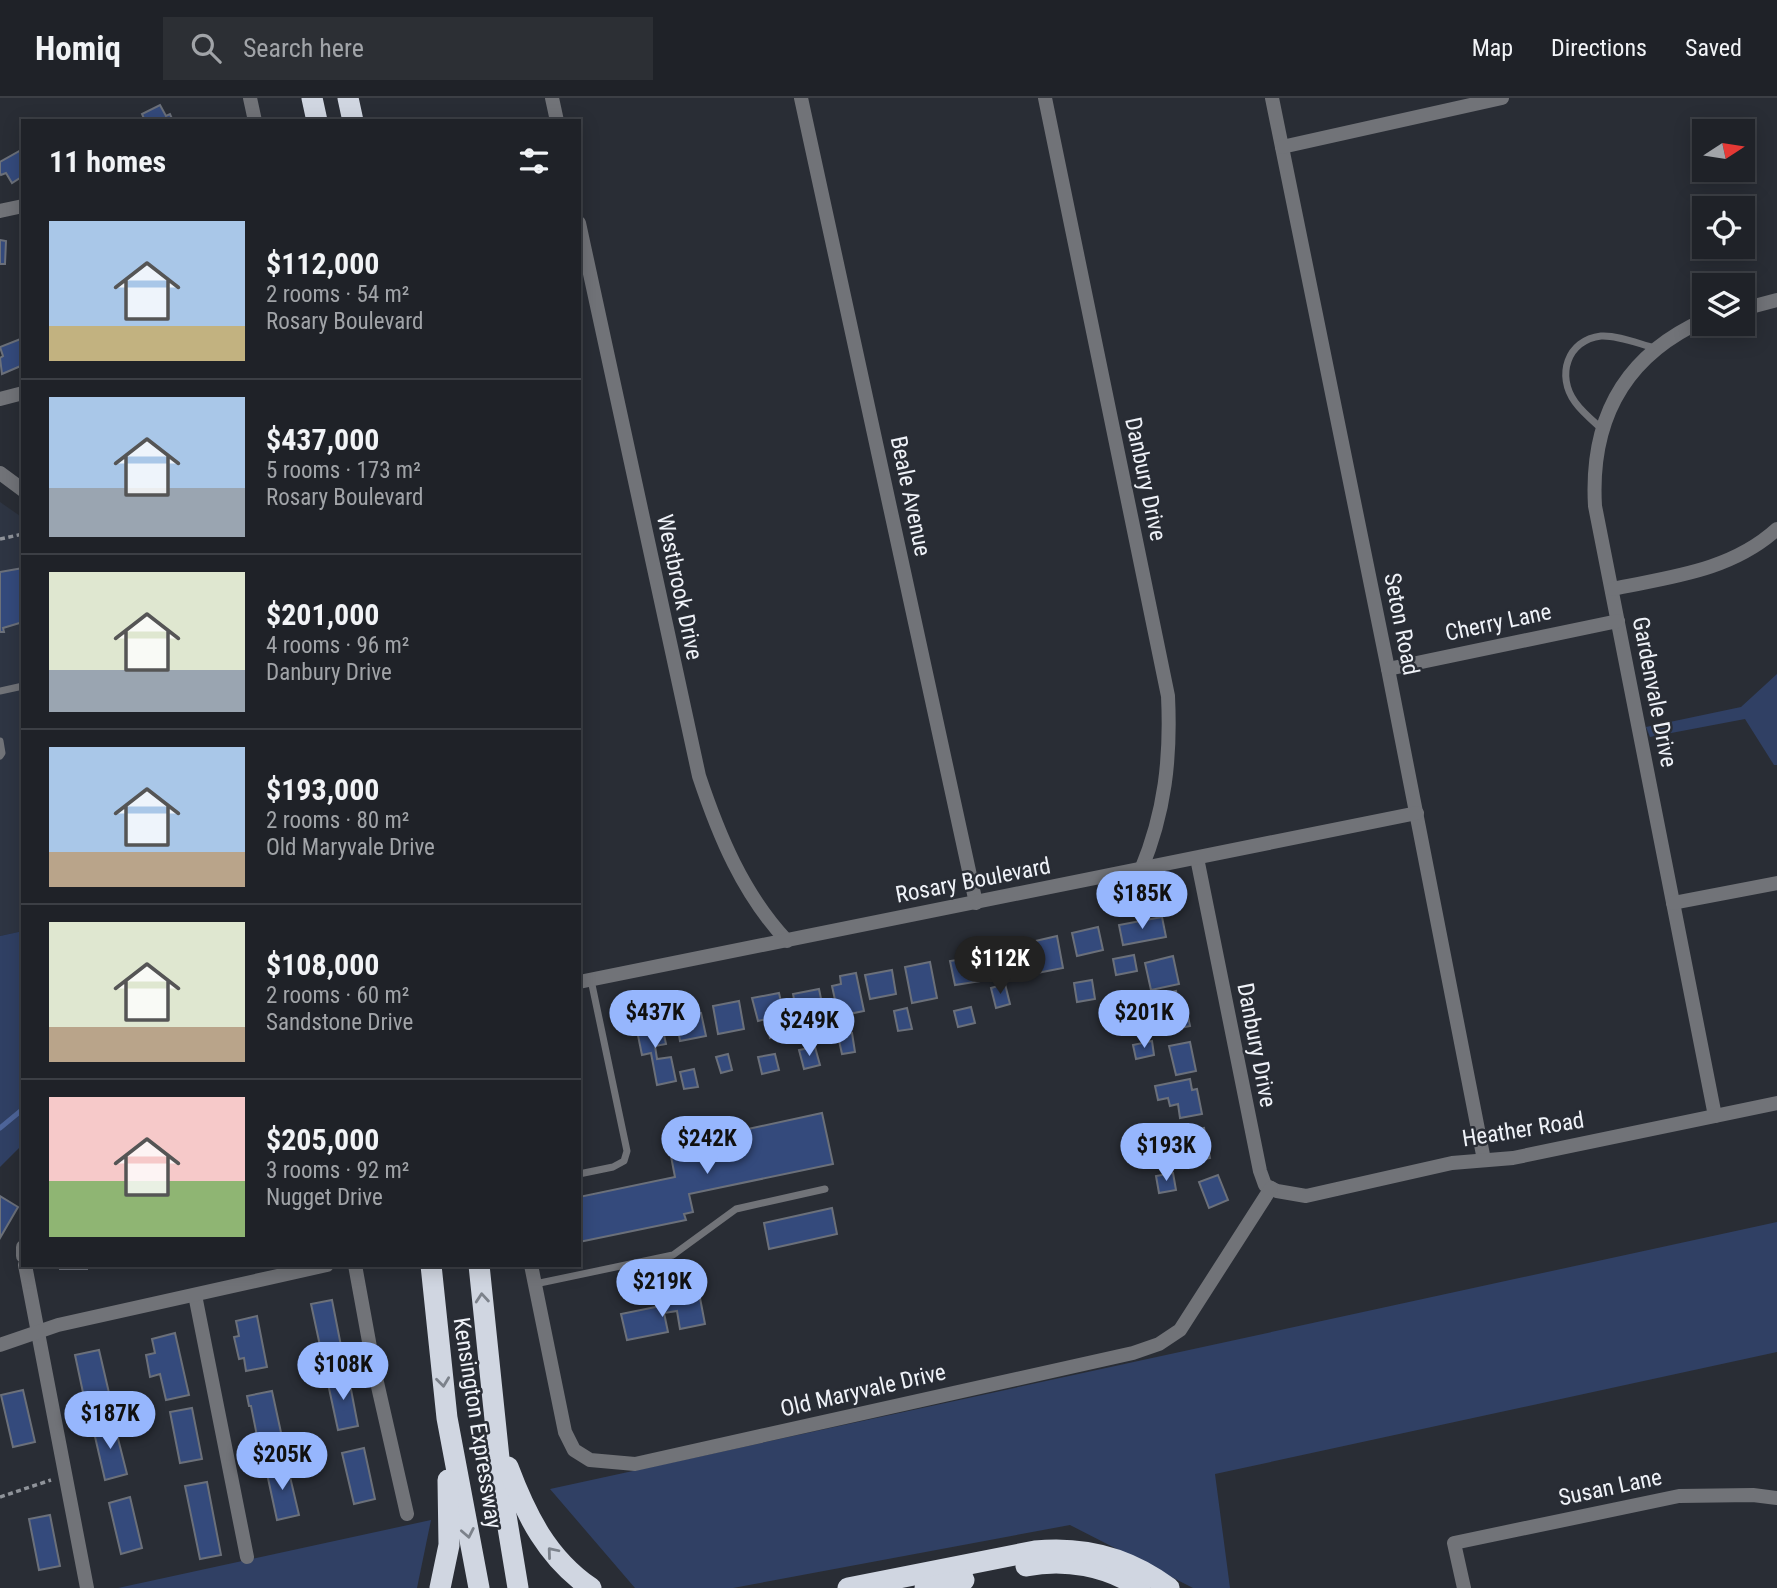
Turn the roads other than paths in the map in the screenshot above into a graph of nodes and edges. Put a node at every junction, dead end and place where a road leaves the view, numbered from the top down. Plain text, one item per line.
1 (250, 98) edge
2 (312, 98) edge
3 (348, 98) edge
4 (552, 98) edge
5 (801, 98) edge
6 (1045, 98) edge
7 (1272, 98) edge
8 (1502, 98) edge
9 (255, 119) edge
10 (317, 119) edge
11 (352, 119) edge
12 (557, 119) edge
13 (1282, 147) junction
14 (21, 206) edge
15 (0, 211) edge
16 (581, 232) edge
17 (1777, 300) edge
18 (1755, 306) edge
19 (1692, 326) edge
20 (1656, 349) junction
21 (21, 394) edge
22 (0, 399) edge
23 (1602, 429) junction
24 (0, 473) edge
25 (21, 489) edge
26 (1777, 529) edge
27 (1612, 589) junction
28 (1618, 621) junction
29 (1388, 669) junction
30 (21, 686) edge
31 (0, 691) edge
32 (0, 741) edge
33 (0, 756) edge
34 (1417, 813) junction
35 (1197, 858) junction
36 (1141, 870) junction
37 (1777, 883) edge
38 (976, 903) junction
39 (1673, 903) junction
40 (787, 941) junction
41 (585, 981) edge
42 (1777, 1102) edge
43 (1715, 1116) junction
44 (1484, 1160) junction
45 (581, 1174) edge
46 (825, 1189) dead end
47 (1274, 1189) junction
48 (25, 1267) edge
49 (318, 1267) edge
50 (355, 1267) edge
51 (431, 1267) edge
52 (479, 1267) edge
53 (531, 1267) edge
54 (535, 1284) junction
55 (195, 1295) junction
56 (39, 1332) junction
57 (0, 1345) edge
58 (447, 1418) junction
59 (497, 1439) junction
60 (1777, 1498) edge
61 (407, 1514) dead end
62 (247, 1557) dead end
63 (87, 1588) edge
64 (440, 1588) edge
65 (479, 1588) edge
66 (518, 1588) edge
67 (591, 1588) edge
68 (848, 1588) edge
69 (925, 1588) edge
70 (1140, 1588) edge
71 (1169, 1588) edge
72 (1464, 1588) edge

1 - 9 street
2 - 10 highway
3 - 11 highway
4 - 12 street
5 - 38 street, Beale Avenue
6 - 36 street, Danbury Drive
7 - 13 street, Seton Road
8 - 13 street
13 - 29 street, Seton Road
14 - 15 street
16 - 40 street, Westbrook Drive
17 - 18 street
19 - 20 street, Gardenvale Drive
20 - 23 street, Gardenvale Drive
20 - 23 lane
21 - 22 street
23 - 27 street, Gardenvale Drive
24 - 25 street
26 - 27 street
27 - 28 street, Gardenvale Drive
28 - 29 street, Cherry Lane
28 - 39 street, Gardenvale Drive
29 - 34 street, Seton Road
30 - 31 lane
32 - 33 lane
34 - 35 street, Rosary Boulevard
34 - 44 street, Seton Road
35 - 36 street, Rosary Boulevard
35 - 47 street, Danbury Drive
36 - 38 street, Rosary Boulevard
37 - 39 street
38 - 40 street, Rosary Boulevard
39 - 43 street, Gardenvale Drive
40 - 41 street, Rosary Boulevard
41 - 45 lane
42 - 43 street, Heather Road
43 - 44 street, Heather Road
44 - 47 street, Heather Road
46 - 54 lane
47 - 54 street, Old Maryvale Drive
48 - 56 street
49 - 55 street
50 - 61 street
51 -> 58 highway, Kensington Expressway
59 -> 52 highway, Kensington Expressway
53 - 54 street, Old Maryvale Drive
55 - 56 street
55 - 62 street
56 - 57 street
56 - 63 street
58 - 64 highway
58 -> 65 highway, Kensington Expressway
59 - 66 highway, Kensington Expressway
67 -> 59 highway
60 - 72 street, Susan Lane
68 - 71 highway
69 - 70 highway

